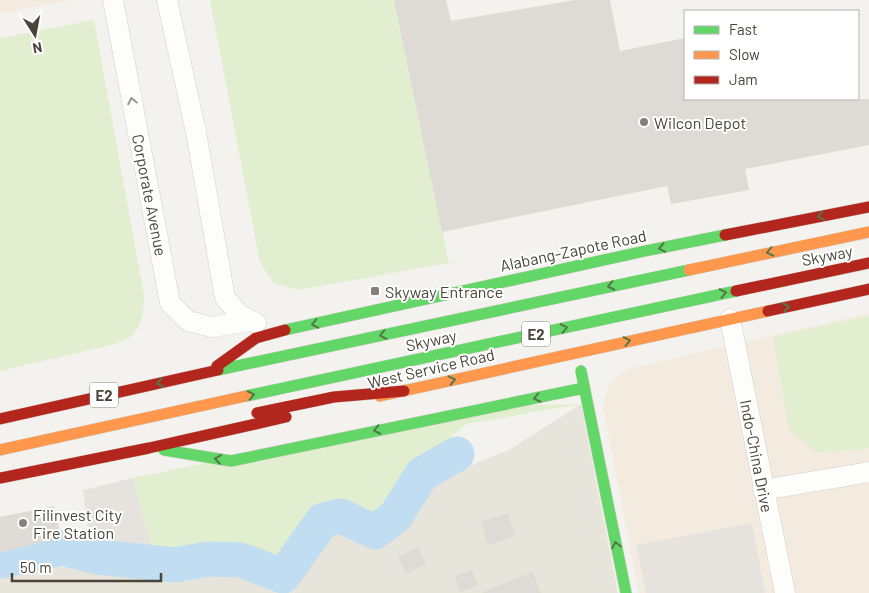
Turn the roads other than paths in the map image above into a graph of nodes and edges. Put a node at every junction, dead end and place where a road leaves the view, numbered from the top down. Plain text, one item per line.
1 (167, 0) edge
2 (113, 2) edge
3 (869, 207) edge
4 (869, 232) edge
5 (869, 263) edge
6 (869, 289) edge
7 (730, 319) junction
8 (250, 321) junction
9 (285, 330) junction
10 (577, 352) junction
11 (208, 372) junction
12 (584, 388) junction
13 (404, 391) junction
14 (204, 405) junction
15 (0, 419) edge
16 (149, 448) junction
17 (0, 450) edge
18 (869, 472) edge
19 (0, 478) edge
20 (763, 490) junction
21 (626, 593) edge
22 (785, 593) edge

1 - 8 street, Corporate Avenue
8 -> 2 street, Corporate Avenue
3 -> 9 main road, Alabang-Zapote Road
4 -> 11 main road, Skyway / E2
14 -> 5 main road, Skyway / E2
7 -> 6 main road, West Service Road
10 -> 7 main road, West Service Road
7 - 20 street, Indo-China Drive
8 - 9 street, Corporate Avenue
9 - 11 main road, E2
10 - 12 main road
13 -> 10 main road, West Service Road
11 -> 15 main road, Skyway / E2
12 -> 16 main road
21 -> 12 main road
13 - 14 main road
13 - 16 main road, West Service Road
14 - 17 main road, Skyway / E2
16 - 19 main road, West Service Road
18 - 20 street
20 - 22 street, Indo-China Drive

